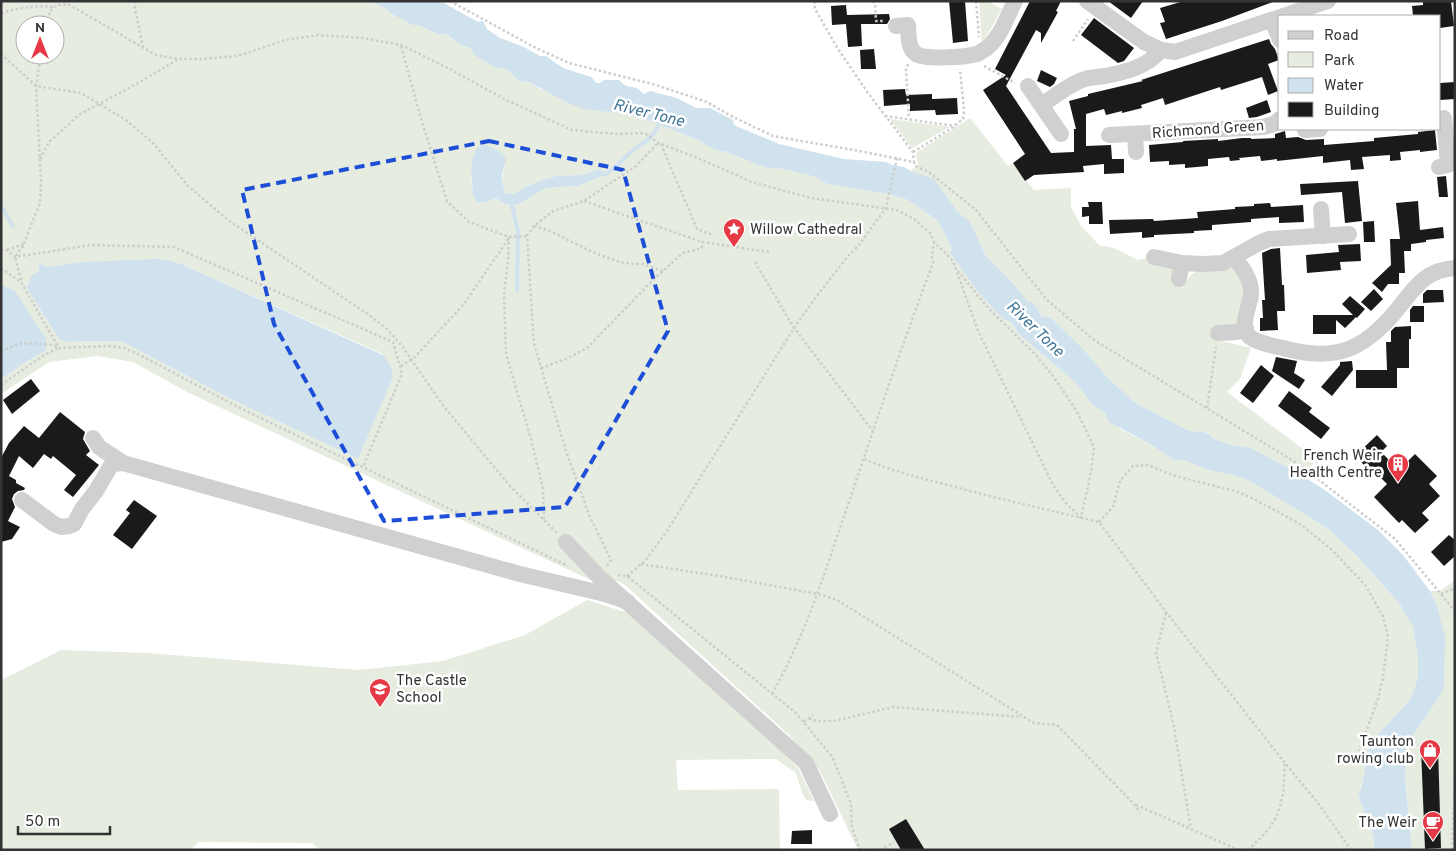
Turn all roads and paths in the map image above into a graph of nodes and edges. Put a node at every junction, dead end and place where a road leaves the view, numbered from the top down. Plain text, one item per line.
1 (70, 1) edge
2 (135, 1) edge
3 (450, 1) edge
4 (840, 1) edge
5 (873, 1) edge
6 (976, 1) edge
7 (1015, 1) edge
8 (1328, 1) edge
9 (814, 2) edge
10 (63, 4) junction
11 (1092, 4) edge
12 (54, 7) junction
13 (1, 13) edge
14 (49, 15) edge
15 (1287, 15) edge
16 (1278, 18) edge
17 (908, 25) joint
18 (1073, 41) dead end
19 (401, 45) junction
20 (143, 48) junction
21 (1161, 50) junction
22 (914, 52) junction
23 (1, 54) edge
24 (958, 56) junction
25 (980, 57) junction
26 (178, 59) junction
27 (39, 65) edge
28 (36, 86) junction
29 (1028, 86) joint
30 (100, 103) junction
31 (1042, 105) junction
32 (885, 116) junction
33 (1446, 117) edge
34 (909, 119) junction
35 (1278, 121) edge
36 (955, 126) junction
37 (1061, 134) dead end
38 (1135, 134) junction
39 (1110, 135) dead end
40 (658, 143) junction
41 (913, 152) junction
42 (1136, 152) dead end
43 (39, 160) junction
44 (896, 160) junction
45 (914, 162) junction
46 (1439, 167) dead end
47 (584, 201) junction
48 (887, 207) junction
49 (1321, 209) dead end
50 (534, 226) junction
51 (1349, 234) dead end
52 (712, 235) dead end
53 (527, 236) junction
54 (1323, 236) junction
55 (509, 237) junction
56 (702, 242) junction
57 (934, 242) junction
58 (24, 244) junction
59 (7, 250) junction
60 (1, 251) edge
61 (769, 252) dead end
62 (15, 257) junction
63 (1154, 257) dead end
64 (1234, 257) junction
65 (755, 262) dead end
66 (1182, 263) junction
67 (1, 268) edge
68 (956, 268) junction
69 (1455, 268) edge
70 (663, 271) junction
71 (1179, 279) dead end
72 (21, 282) junction
73 (794, 328) junction
74 (1246, 329) junction
75 (1218, 333) joint
76 (59, 348) junction
77 (1, 351) edge
78 (412, 359) junction
79 (401, 366) junction
80 (541, 368) junction
81 (1, 385) edge
82 (1207, 408) junction
83 (873, 431) junction
84 (93, 438) dead end
85 (865, 459) junction
86 (123, 463) junction
87 (363, 467) junction
88 (22, 500) dead end
89 (1081, 518) junction
90 (544, 520) junction
91 (1098, 522) junction
92 (566, 542) joint
93 (641, 564) junction
94 (568, 566) dead end
95 (627, 576) junction
96 (600, 578) junction
97 (1455, 588) edge
98 (818, 594) junction
99 (1441, 594) junction
100 (628, 602) junction
101 (1455, 611) edge
102 (1166, 612) junction
103 (772, 694) junction
104 (812, 715) dead end
105 (1024, 717) junction
106 (809, 718) junction
107 (804, 722) junction
108 (1359, 751) dead end
109 (1285, 763) junction
110 (1455, 776) edge
111 (1135, 805) junction
112 (1140, 813) dead end
113 (830, 814) dead end
114 (1191, 829) junction
115 (894, 842) dead end
116 (860, 850) edge
117 (880, 850) edge
118 (1239, 850) edge
119 (1248, 850) edge
120 (1351, 850) edge
121 (1452, 850) edge

1 - 10 path
2 - 20 path
3 - 44 path
4 - 9 path
5 - 17 path
6 - 25 path
7 - 25 street
8 - 15 street
9 - 32 path
10 - 12 path
10 - 20 path
11 - 18 path
11 - 21 street
12 - 13 path
12 - 14 path
16 - 21 street
17 - 22 street
19 - 26 path
19 - 40 path
19 - 55 path
20 - 26 path
21 - 31 street
22 - 24 street
22 - 34 path
23 - 28 path
24 - 25 street
24 - 36 path
25 - 29 path
26 - 30 path
27 - 28 path
28 - 30 path
28 - 43 path
29 - 31 street
30 - 43 path
30 - 78 path
31 - 37 street
32 - 34 path
32 - 41 path
33 - 46 street
34 - 36 path
35 - 38 street, Richmond Green
36 - 41 path
38 - 39 street, Richmond Green
38 - 42 street, Richmond Green
40 - 47 path
40 - 48 path
40 - 52 path
41 - 45 path
43 - 58 path
44 - 45 path
44 - 48 path
45 - 82 path
47 - 50 path
47 - 56 path
48 - 57 path
48 - 73 path
49 - 54 street
50 - 53 path
50 - 70 path
51 - 54 street
53 - 55 path
53 - 80 path
54 - 64 street
55 - 78 path
55 - 90 path
56 - 61 path
56 - 70 path
57 - 68 path
57 - 83 path
58 - 59 path
58 - 62 path
59 - 60 path
59 - 62 path
62 - 72 path
62 - 79 path
63 - 66 street
64 - 66 street
64 - 74 street
65 - 73 path
66 - 71 street
67 - 72 path
68 - 89 path
68 - 89 path
69 - 74 street
70 - 80 path
72 - 76 path
73 - 83 path
73 - 93 path
74 - 75 street
75 - 82 path
76 - 77 path
76 - 81 path
76 - 87 path
78 - 79 path
78 - 90 path
79 - 87 path
80 - 96 path
82 - 99 path
83 - 85 path
84 - 86 street
85 - 89 path
85 - 98 path
86 - 88 street
86 - 100 street
87 - 94 path
89 - 91 path
90 - 92 path
91 - 102 path
91 - 108 path
92 - 96 street
93 - 95 path
93 - 98 path
95 - 96 path
95 - 103 path
96 - 100 street
97 - 99 path
98 - 103 path
98 - 105 path
99 - 101 path
100 - 113 street
102 - 109 path
102 - 114 path
103 - 107 path
104 - 106 path
105 - 106 path
105 - 111 path
106 - 107 path
107 - 116 path
109 - 119 path
109 - 120 path
110 - 121 path
111 - 112 path
111 - 114 path
114 - 118 path
115 - 117 path

